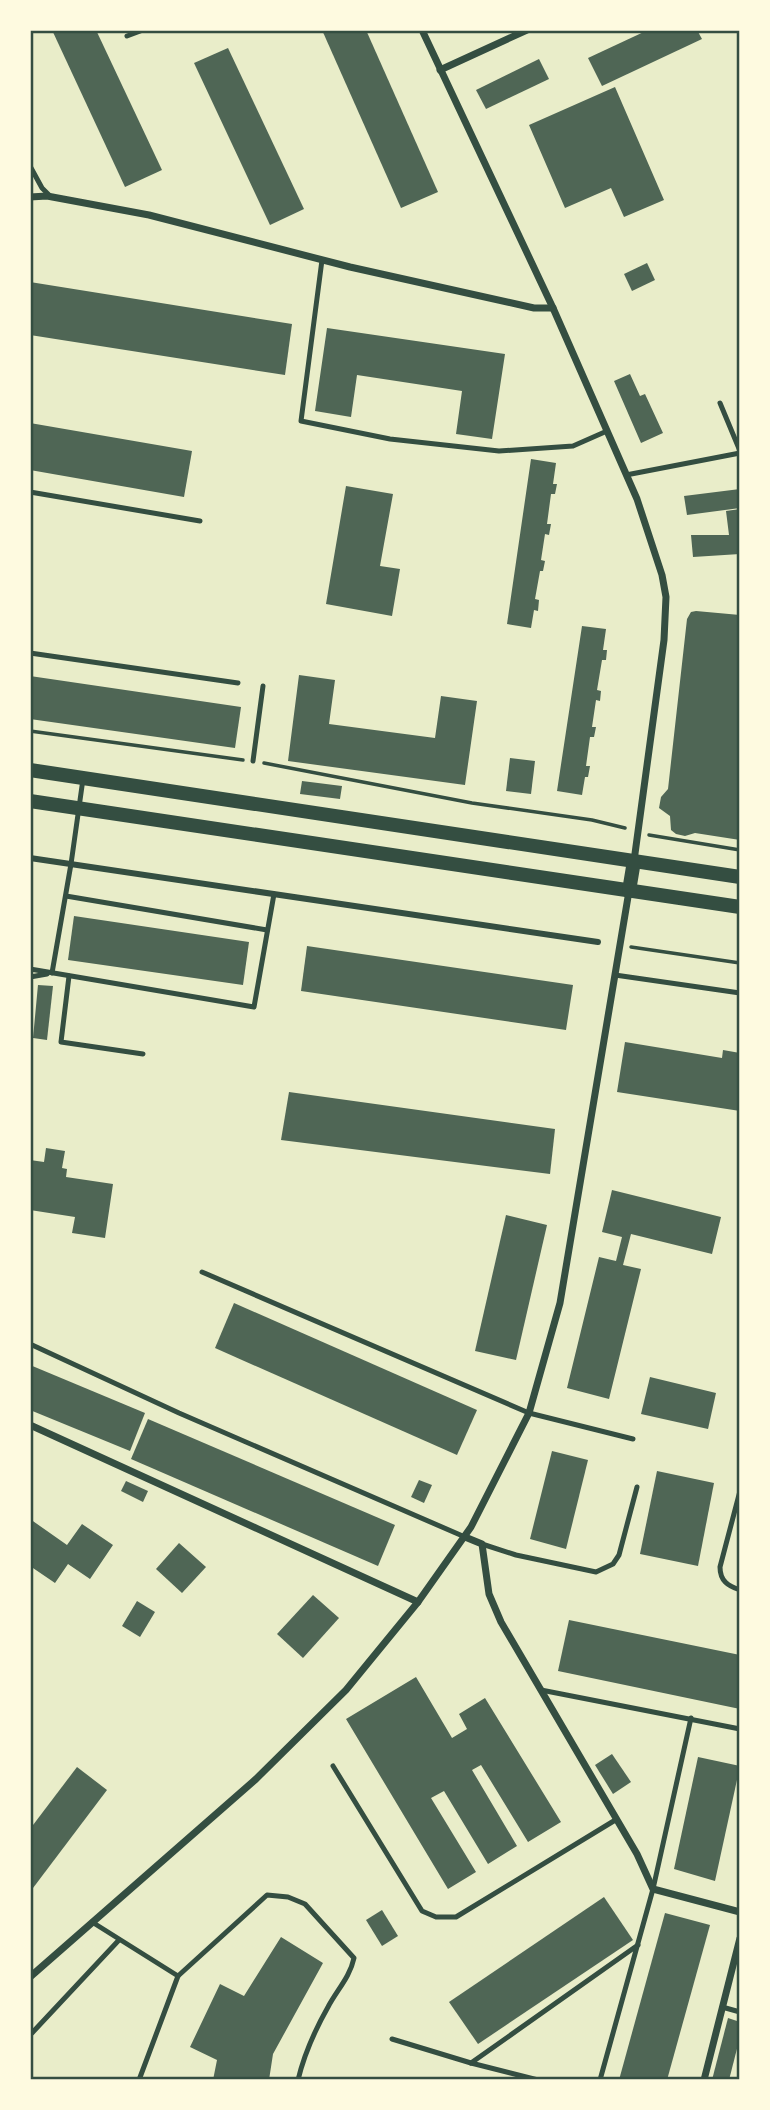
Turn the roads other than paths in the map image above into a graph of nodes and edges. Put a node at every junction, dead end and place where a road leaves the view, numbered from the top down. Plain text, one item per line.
1 (143, 30) edge
2 (422, 30) edge
3 (527, 30) edge
4 (127, 36) dead end
5 (440, 70) junction
6 (30, 166) edge
7 (39, 183) junction
8 (32, 197) edge
9 (52, 197) junction
10 (322, 260) junction
11 (553, 308) junction
12 (720, 403) dead end
13 (607, 431) junction
14 (740, 452) edge
15 (626, 475) junction
16 (30, 492) edge
17 (200, 521) dead end
18 (30, 653) edge
19 (238, 683) dead end
20 (263, 686) dead end
21 (253, 761) road end
22 (30, 769) edge
23 (83, 778) junction
24 (30, 801) edge
25 (79, 809) junction
26 (30, 858) edge
27 (634, 861) junction
28 (71, 864) junction
29 (740, 877) edge
30 (629, 891) junction
31 (274, 894) junction
32 (66, 896) junction
33 (740, 907) edge
34 (267, 930) junction
35 (598, 942) dead end
36 (30, 969) edge
37 (52, 973) junction
38 (615, 975) junction
39 (69, 976) junction
40 (30, 977) edge
41 (740, 993) edge
42 (143, 1054) dead end
43 (202, 1272) dead end
44 (30, 1344) edge
45 (529, 1413) junction
46 (30, 1425) edge
47 (633, 1439) dead end
48 (637, 1486) dead end
49 (740, 1491) edge
50 (465, 1537) junction
51 (482, 1544) junction
52 (740, 1590) edge
53 (418, 1602) junction
54 (541, 1690) junction
55 (691, 1718) junction
56 (740, 1729) edge
57 (333, 1766) dead end
58 (617, 1819) junction
59 (653, 1889) junction
60 (740, 1912) edge
61 (92, 1922) junction
62 (740, 1938) edge
63 (119, 1940) junction
64 (638, 1945) junction
65 (178, 1976) junction
66 (30, 1978) edge
67 (722, 2007) junction
68 (740, 2012) edge
69 (32, 2033) dead end
70 (392, 2039) dead end
71 (471, 2063) junction
72 (139, 2080) edge
73 (298, 2080) edge
74 (538, 2080) edge
75 (600, 2080) edge
76 (704, 2080) edge

1 - 4 lane
2 - 5 street
3 - 5 street
5 - 11 street
6 - 7 lane
7 - 8 lane
7 - 9 lane
8 - 9 street
9 - 10 street
10 - 11 street
10 - 13 lane
11 - 13 street
12 - 14 lane
13 - 15 street
14 - 15 lane
15 - 27 street
16 - 17 lane
18 - 19 lane
20 - 21 lane
22 - 23 main road
23 - 25 lane
23 - 27 main road
24 - 25 main road
25 - 28 lane
25 - 30 main road
26 - 28 street
27 - 29 main road
27 - 30 main road
28 - 31 street
28 - 32 lane
30 - 33 main road
30 - 38 street
31 - 34 lane
31 - 35 street
32 - 34 lane
32 - 37 lane
34 - 39 lane
36 - 37 lane
37 - 39 lane
37 - 40 lane
38 - 41 lane
38 - 45 street
39 - 42 lane
43 - 45 lane
44 - 50 lane
45 - 47 lane
45 - 50 street
46 - 53 street
48 - 51 lane
49 - 52 lane
50 - 51 street
50 - 53 street
51 - 54 street
53 - 61 street
54 - 55 lane
54 - 58 street
55 - 56 lane
55 - 59 lane
57 - 58 lane
58 - 59 street
59 - 60 street
59 - 64 lane
61 - 63 lane
61 - 66 street
62 - 67 street
63 - 65 lane
63 - 69 lane
64 - 71 lane
64 - 75 lane
65 - 72 lane
65 - 73 lane
67 - 68 lane
67 - 76 street
70 - 71 lane
71 - 74 lane

